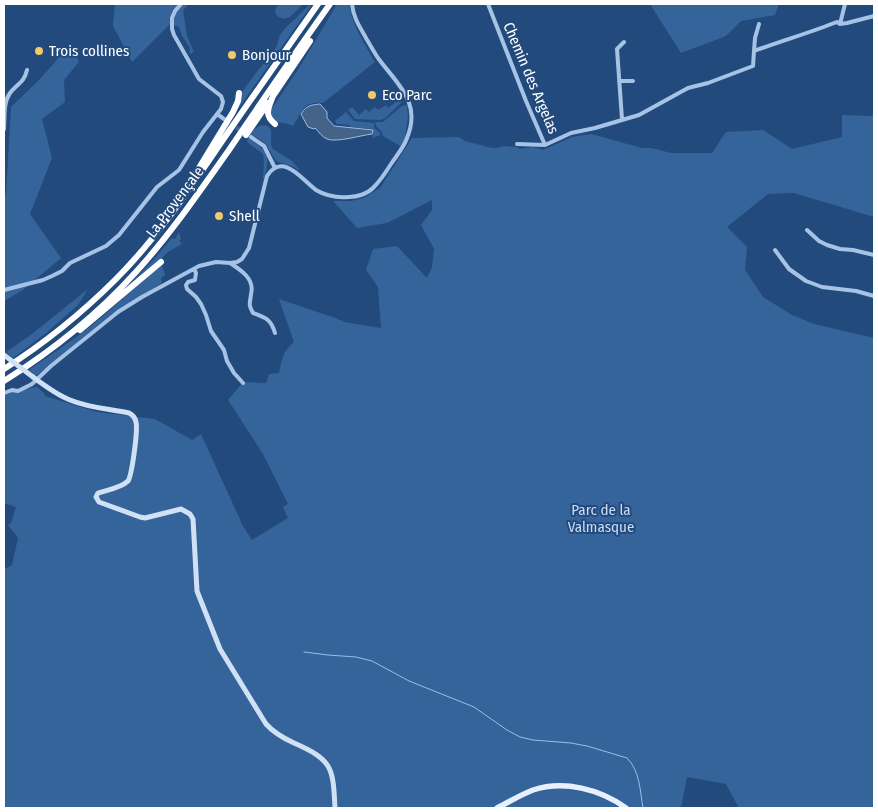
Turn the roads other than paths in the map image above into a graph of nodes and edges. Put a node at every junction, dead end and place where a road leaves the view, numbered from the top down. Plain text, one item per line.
1 (181, 4) edge
2 (318, 4) edge
3 (331, 4) edge
4 (352, 4) edge
5 (488, 4) edge
6 (845, 4) edge
7 (874, 16) edge
8 (759, 24) dead end
9 (840, 24) junction
10 (624, 42) dead end
11 (754, 51) junction
12 (27, 70) dead end
13 (619, 81) junction
14 (633, 81) dead end
15 (239, 93) dead end
16 (273, 96) junction
17 (217, 114) junction
18 (224, 119) tunnel mouth
19 (622, 119) junction
20 (275, 124) dead end
21 (4, 129) edge
22 (249, 136) joint
23 (517, 144) dead end
24 (545, 145) junction
25 (275, 168) junction
26 (176, 208) junction
27 (807, 230) dead end
28 (775, 250) dead end
29 (874, 255) edge
30 (161, 262) dead end
31 (230, 263) junction
32 (194, 269) junction
33 (4, 290) edge
34 (874, 296) edge
35 (275, 333) dead end
36 (61, 341) junction
37 (4, 355) edge
38 (4, 369) edge
39 (34, 378) junction
40 (4, 381) edge
41 (243, 382) dead end
42 (4, 393) edge
43 (335, 808) edge
44 (497, 808) edge
45 (503, 808) edge
46 (620, 808) edge
47 (626, 808) edge

1 - 17 street
2 - 26 highway, La Provençale
3 - 16 highway
3 - 36 highway, La Provençale
4 - 25 street
5 - 24 street, Chemin des Argelas
6 - 9 street
7 - 9 street
8 - 11 street
9 - 11 street
10 - 13 street
11 - 19 street, Chemin des Argelas
12 - 21 street
13 - 14 street
13 - 19 street
15 - 26 highway
16 - 20 highway
16 - 22 highway
17 - 18 street
17 - 33 street
19 - 24 street, Chemin des Argelas
22 - 25 street
23 - 24 street
25 - 31 street
26 - 38 highway, La Provençale
27 - 29 street
28 - 34 street
30 - 36 highway
31 - 32 street
31 - 35 street
32 - 39 street
32 - 41 street
36 - 40 highway, La Provençale
37 - 39 main road, bridge
39 - 42 street
39 - 43 main road
44 - 47 main road
45 - 46 main road

